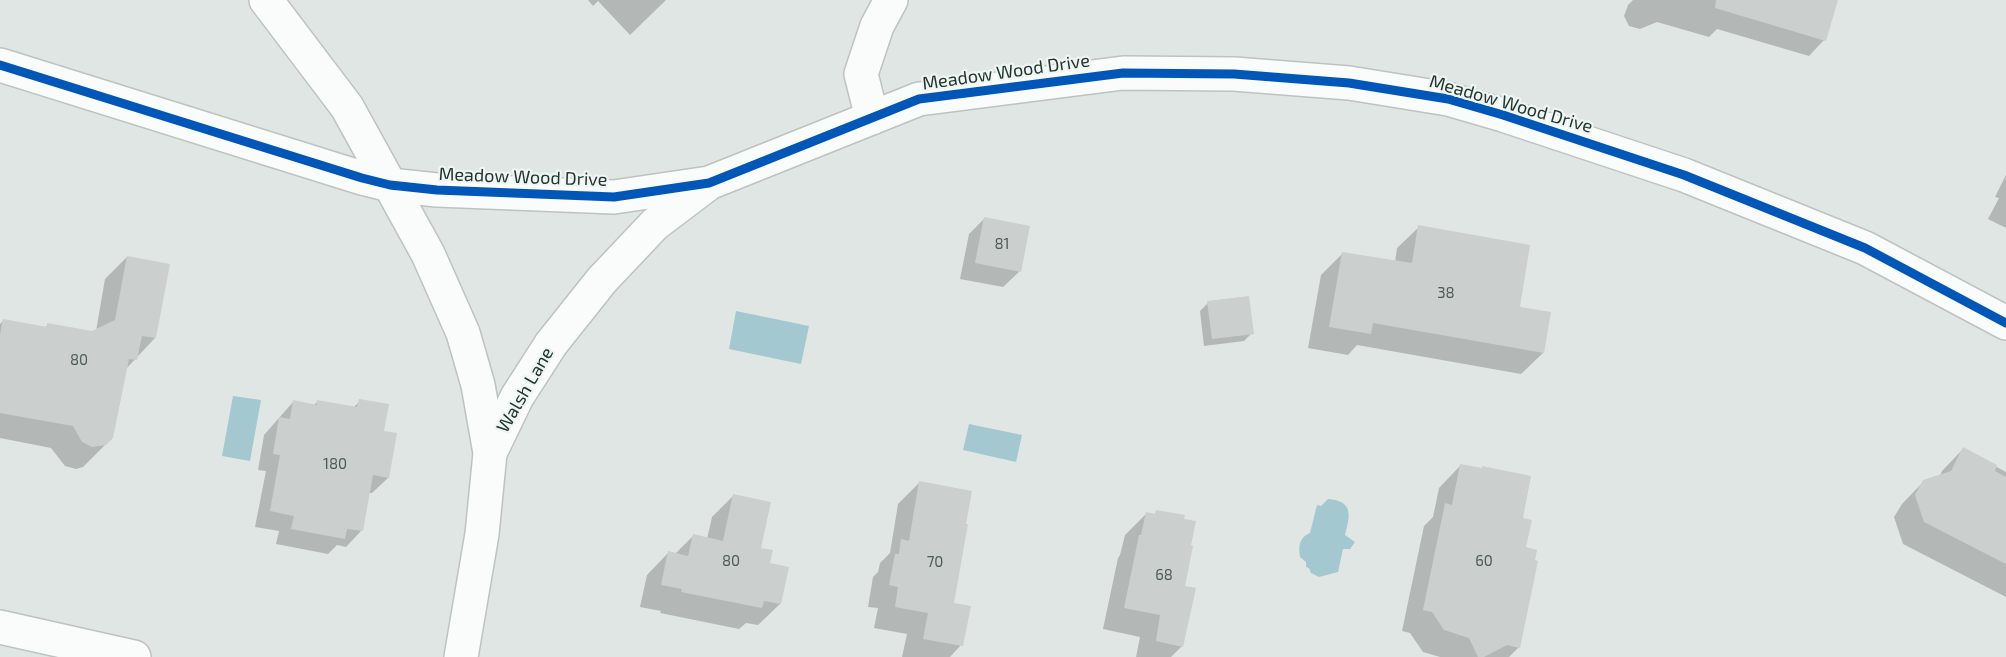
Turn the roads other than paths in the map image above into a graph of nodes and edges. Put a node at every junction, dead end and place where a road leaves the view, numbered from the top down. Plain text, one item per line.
1 (266, 0) edge
2 (891, 0) edge
3 (0, 65) edge
4 (872, 118) junction
5 (709, 183) junction
6 (390, 185) junction
7 (2006, 323) edge
8 (490, 453) junction
9 (0, 627) edge
10 (135, 657) edge
11 (461, 657) edge

1 - 6 street
2 - 4 street
3 - 6 street, Meadow Wood Drive
4 - 5 street, Meadow Wood Drive
4 - 7 street, Meadow Wood Drive
5 - 6 street, Meadow Wood Drive
5 - 8 street, Walsh Lane
6 - 8 street
8 - 11 street, Walsh Lane
9 - 10 street

